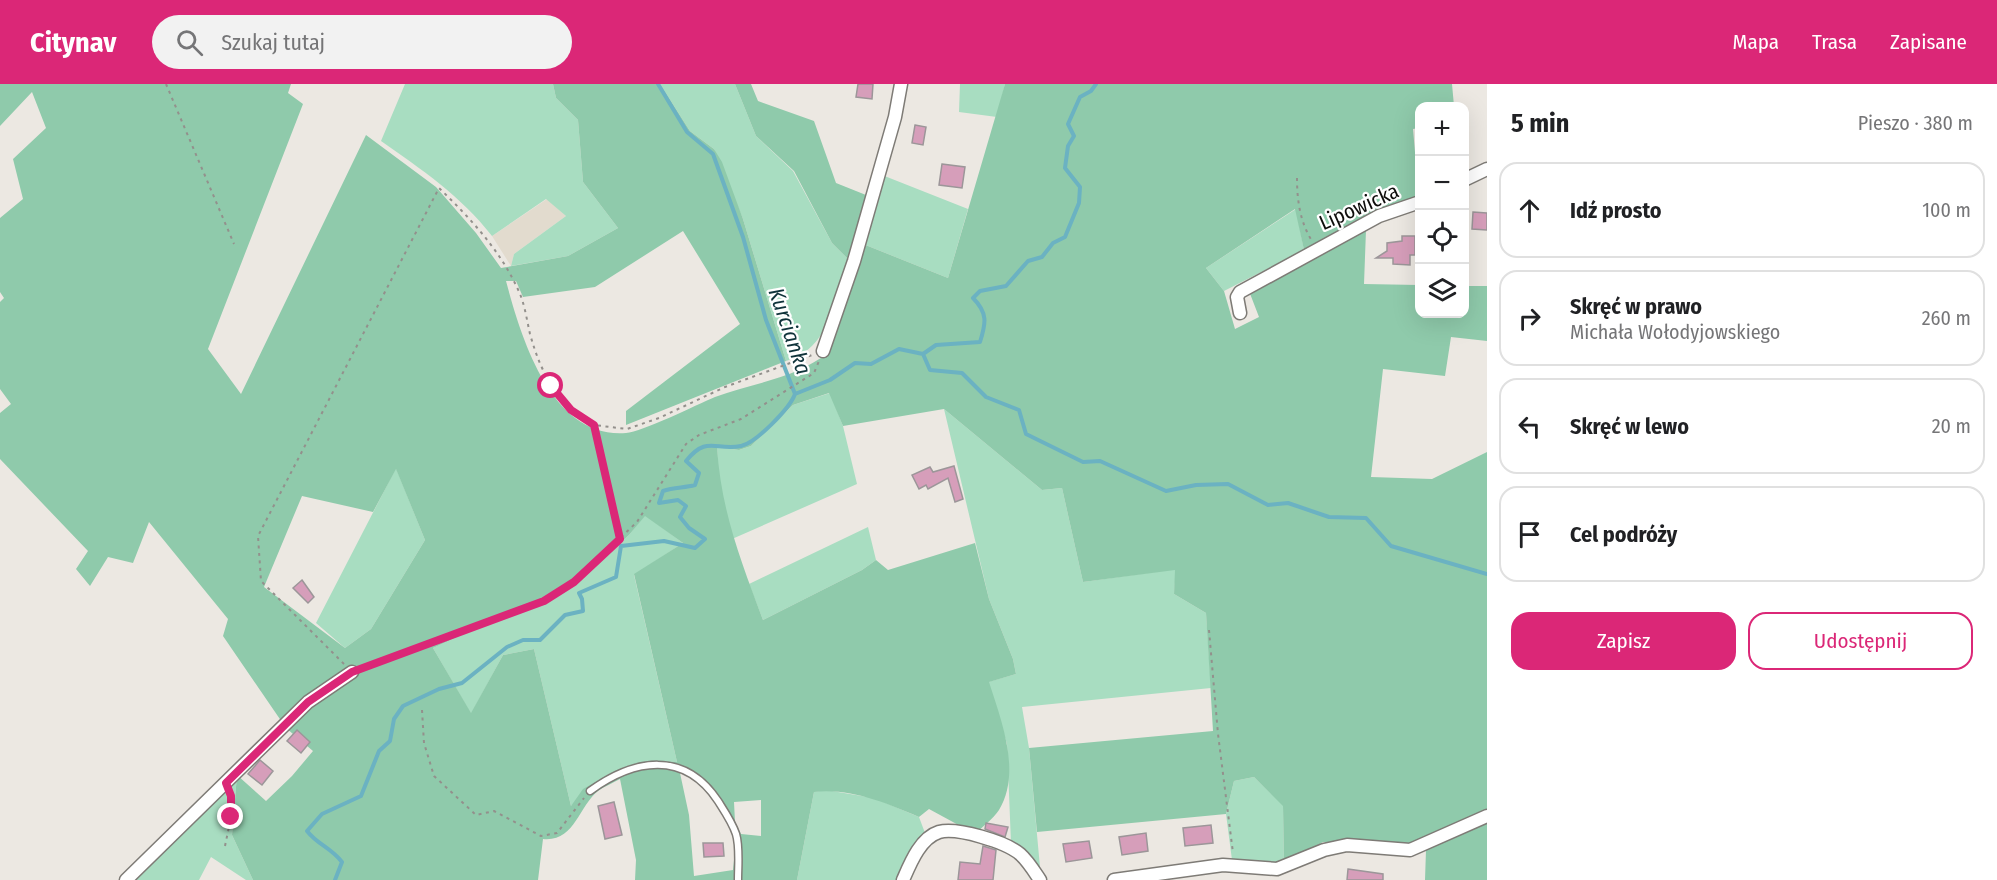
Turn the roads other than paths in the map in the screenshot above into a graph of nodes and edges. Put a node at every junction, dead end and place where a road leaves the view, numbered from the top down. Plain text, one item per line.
1 (901, 84) edge
2 (1487, 169) edge
3 (1469, 178) edge
4 (1415, 203) edge
5 (1240, 313) dead end
6 (824, 351) road end
7 (352, 672) road end
8 (590, 791) road end
9 (1487, 816) edge
10 (126, 880) edge
11 (738, 880) edge
12 (903, 880) edge
13 (1040, 880) edge
14 (1114, 880) edge

1 - 6 street
2 - 3 street
4 - 5 street, Lipowicka
7 - 10 street
8 - 11 lane
9 - 14 street
12 - 13 street

